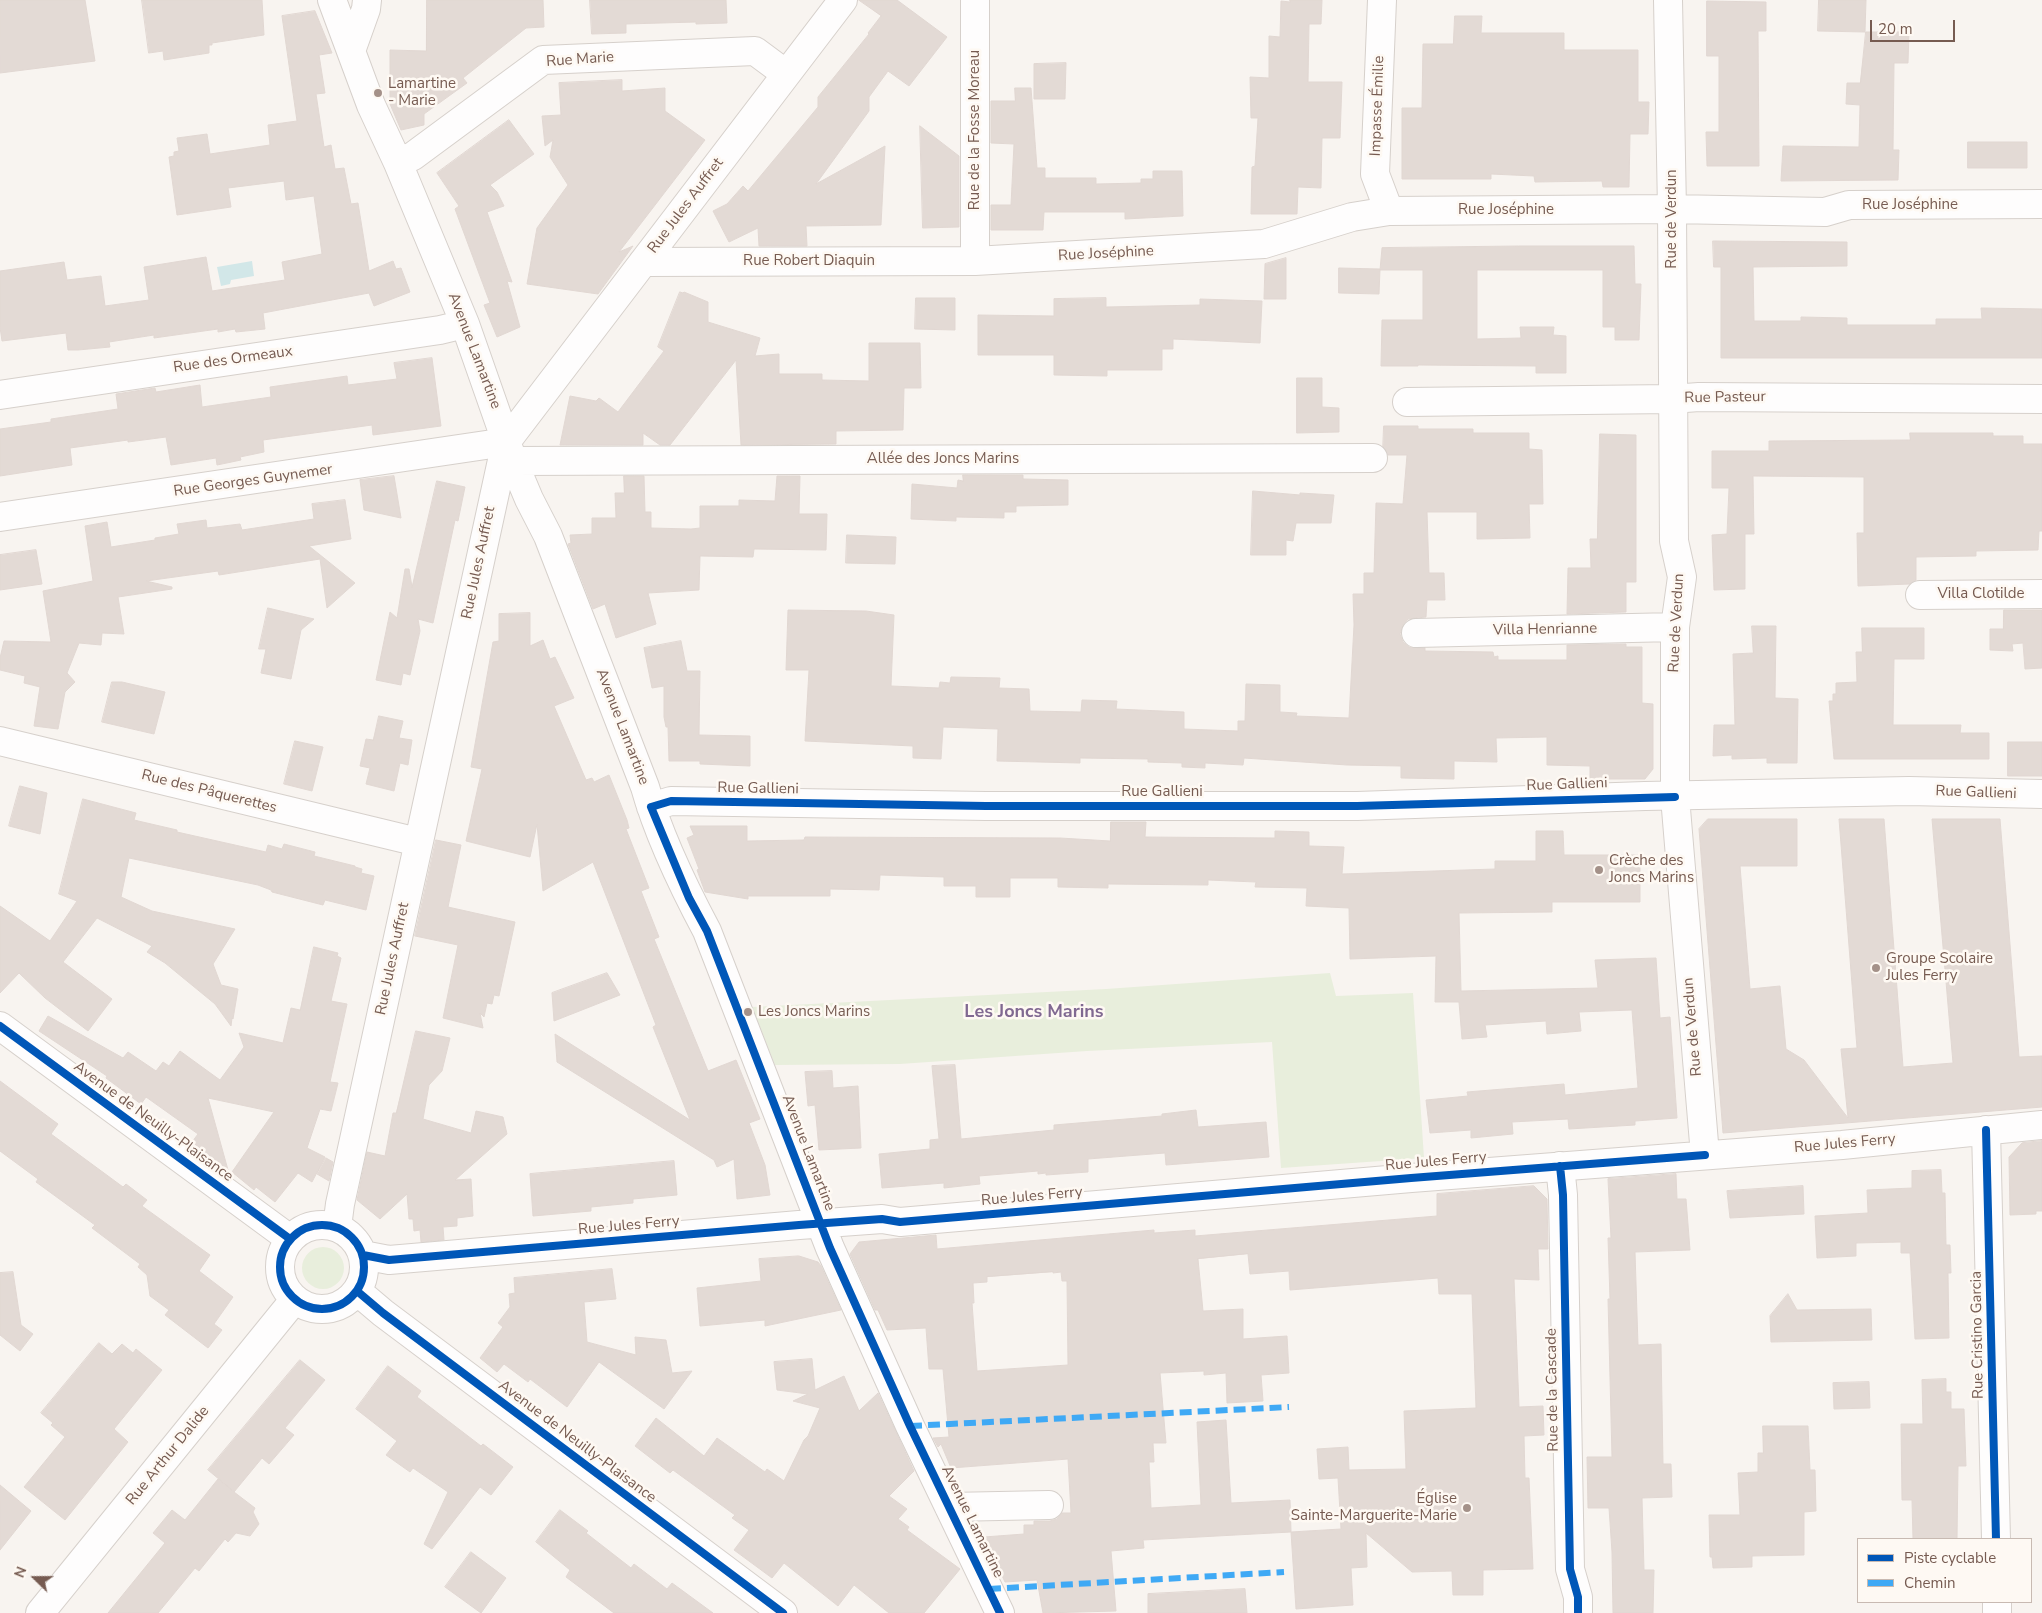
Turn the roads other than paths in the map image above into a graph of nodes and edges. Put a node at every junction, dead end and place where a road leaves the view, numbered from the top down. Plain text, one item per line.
1 (332, 0) edge
2 (366, 0) edge
3 (843, 0) edge
4 (976, 0) edge
5 (1382, 0) edge
6 (1668, 0) edge
7 (351, 51) junction
8 (786, 74) junction
9 (398, 163) junction
10 (2042, 204) edge
11 (1672, 209) junction
12 (1389, 210) junction
13 (975, 261) junction
14 (643, 262) junction
15 (465, 324) junction
16 (0, 395) edge
17 (1672, 399) junction
18 (2042, 399) edge
19 (1407, 402) dead end
20 (510, 452) junction
21 (1373, 458) dead end
22 (0, 517) edge
23 (2042, 594) edge
24 (1920, 595) dead end
25 (1674, 627) junction
26 (1416, 633) dead end
27 (0, 741) edge
28 (2042, 794) edge
29 (1675, 796) junction
30 (651, 807) junction
31 (418, 842) junction
32 (0, 1026) edge
33 (2042, 1126) edge
34 (1986, 1130) junction
35 (1705, 1156) junction
36 (1560, 1166) junction
37 (821, 1224) junction
38 (337, 1227) junction
39 (290, 1239) junction
40 (363, 1255) junction
41 (357, 1291) junction
42 (295, 1299) junction
43 (1049, 1505) dead end
44 (949, 1507) junction
45 (1996, 1538) edge
46 (40, 1613) edge
47 (783, 1613) edge
48 (1000, 1613) edge
49 (1578, 1613) edge

1 - 7 street, Avenue Lamartine
2 - 7 street
3 - 8 street, Rue Jules Auffret
4 - 13 street, Rue de la Fosse Moreau
5 - 12 street, Impasse Émilie
6 - 11 street, Rue de Verdun
7 - 9 street, Avenue Lamartine
8 - 9 street, Rue Marie
8 - 14 street, Rue Jules Auffret
9 - 15 street, Avenue Lamartine
10 - 11 street, Rue Joséphine
11 - 12 street, Rue Joséphine
11 - 17 street, Rue de Verdun
12 - 13 street, Rue Joséphine
13 - 14 street, Rue Robert Diaquin
14 - 20 street, Rue Jules Auffret
15 - 16 street, Rue des Ormeaux
15 - 20 street, Avenue Lamartine
17 - 18 street, Rue Pasteur
17 - 19 street, Rue Pasteur
17 - 25 street, Rue de Verdun
20 - 21 street, Allée des Joncs Marins
20 - 22 street, Rue Georges Guynemer
20 - 30 street, Avenue Lamartine
20 - 31 street, Rue Jules Auffret
23 - 24 street, Villa Clotilde
25 - 26 street, Villa Henrianne
25 - 29 street, Rue de Verdun
27 - 31 street, Rue des Pâquerettes
28 - 29 street, Rue Gallieni
29 - 30 street, Rue Gallieni
29 - 35 street, Rue de Verdun
30 - 37 street, Avenue Lamartine
31 - 38 street, Rue Jules Auffret
32 - 39 street, Avenue de Neuilly-Plaisance
33 - 34 street, Rue Jules Ferry
34 - 35 street, Rue Jules Ferry
34 - 45 street, Rue Cristino Garcia
35 - 36 street, Rue Jules Ferry
36 - 37 street, Rue Jules Ferry
36 - 49 street, Rue de la Cascade
37 - 40 street, Rue Jules Ferry
37 - 44 street, Avenue Lamartine
38 - 39 street
38 - 40 street
39 - 42 street
40 - 41 street
41 - 42 street
41 - 47 street, Avenue de Neuilly-Plaisance
42 - 46 street, Rue Arthur Dalide
43 - 44 street
44 - 48 street, Avenue Lamartine

